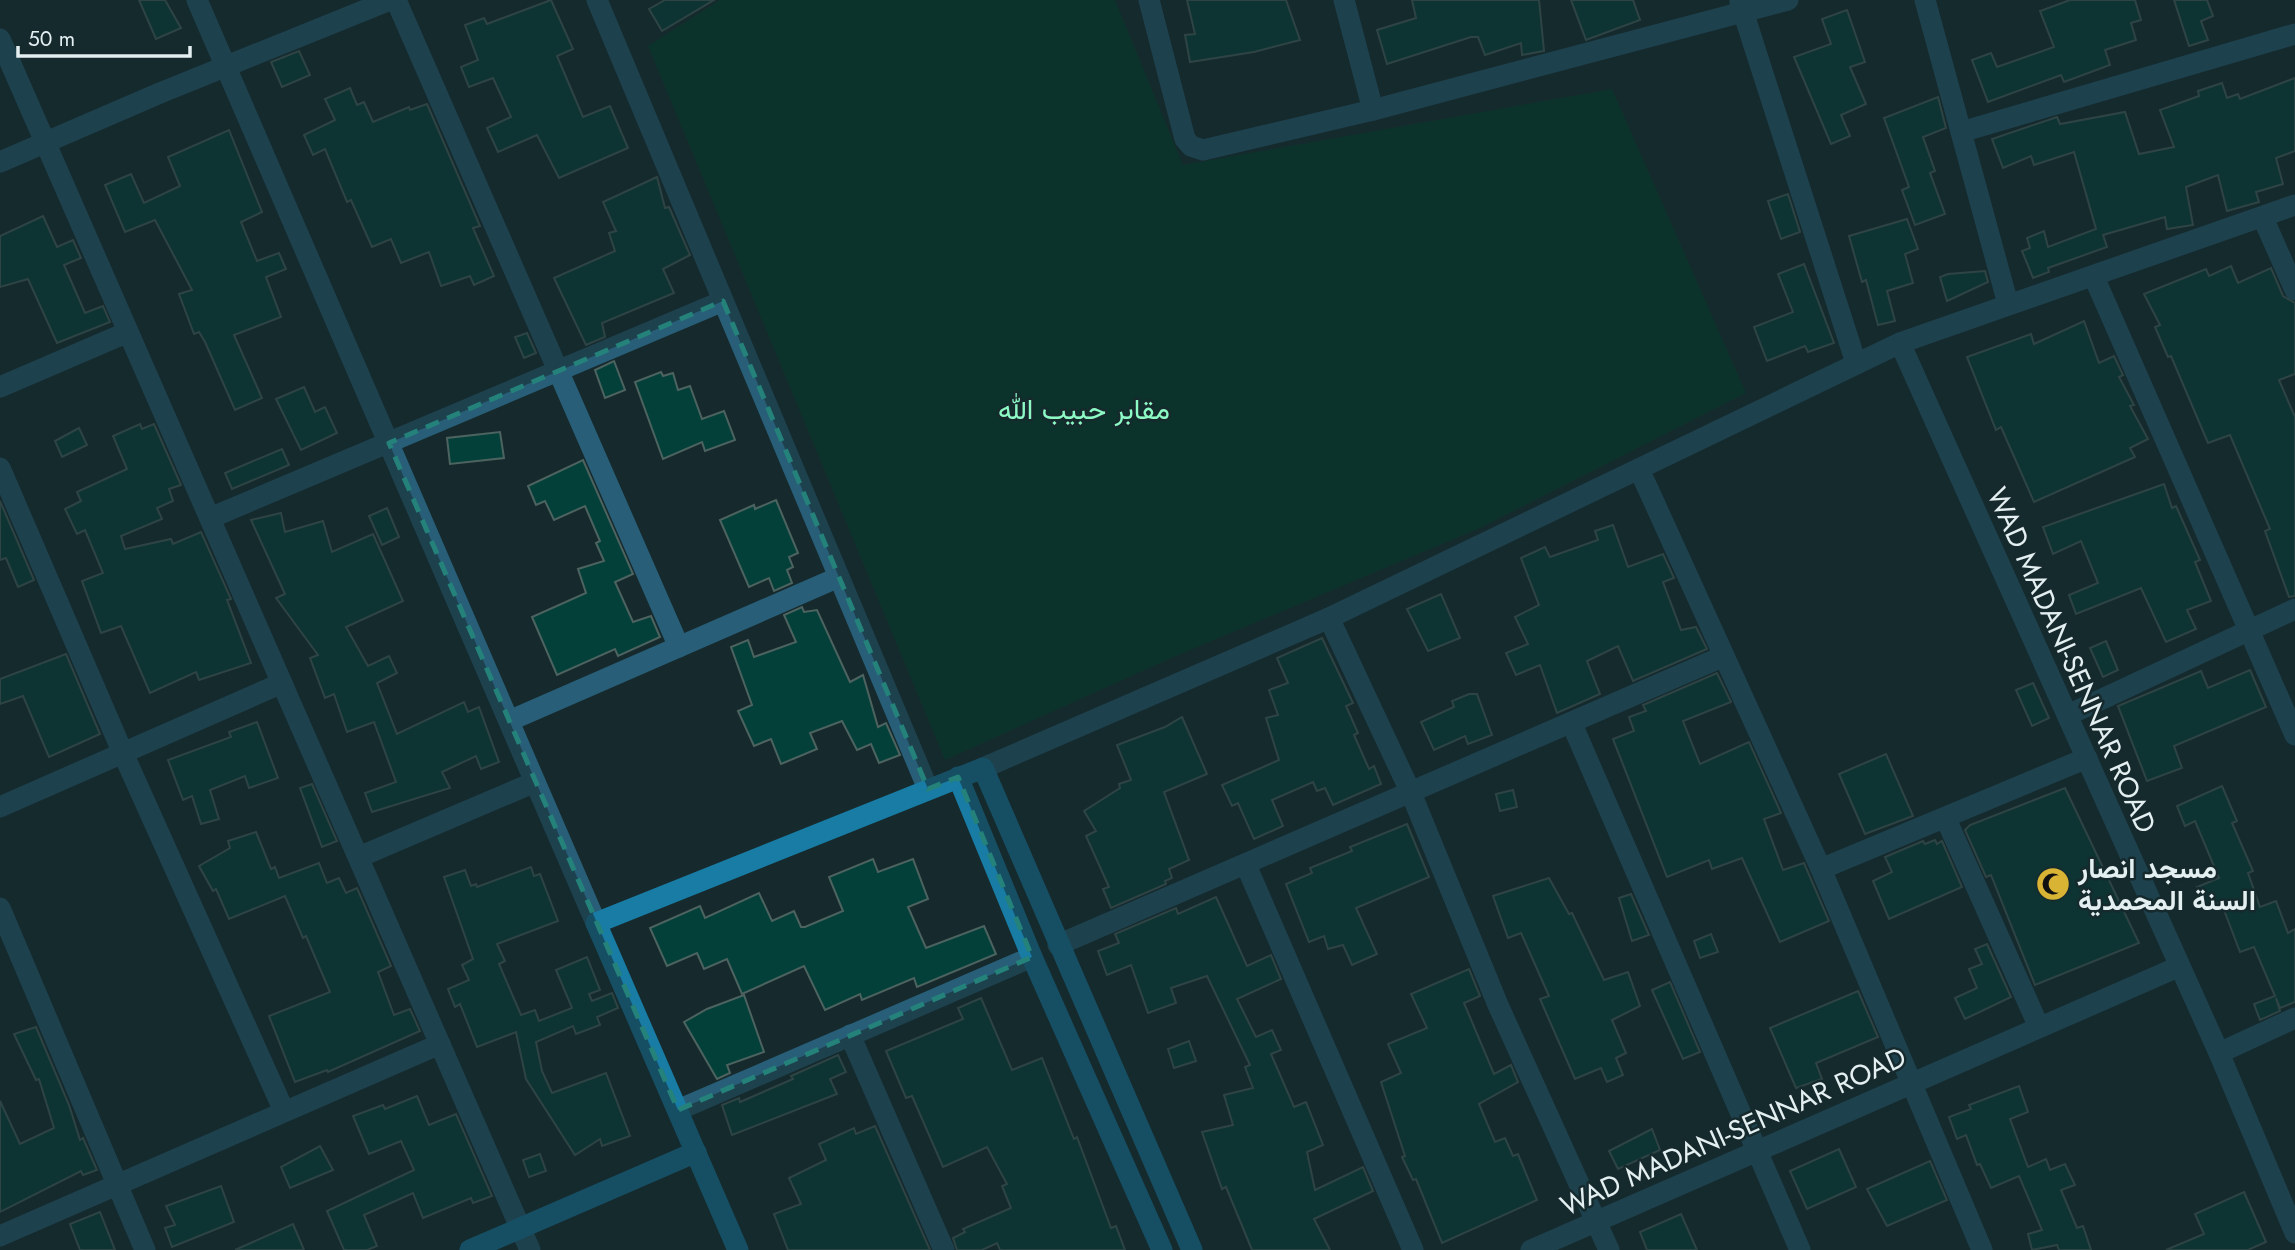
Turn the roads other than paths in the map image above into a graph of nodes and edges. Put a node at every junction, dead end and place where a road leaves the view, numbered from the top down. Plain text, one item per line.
1 (197, 0) edge
2 (390, 0) edge
3 (396, 0) edge
4 (1149, 0) edge
5 (1344, 0) edge
6 (1788, 0) edge
7 (1925, 0) edge
8 (602, 1) edge
9 (1741, 7) edge
10 (2295, 34) edge
11 (0, 39) edge
12 (226, 66) junction
13 (1373, 110) junction
14 (1961, 132) junction
15 (45, 142) junction
16 (0, 162) edge
17 (2295, 205) edge
18 (2263, 218) junction
19 (2094, 277) junction
20 (2295, 290) edge
21 (723, 301) junction
22 (2008, 304) junction
23 (128, 332) junction
24 (1899, 343) junction
25 (1856, 363) junction
26 (558, 372) junction
27 (0, 387) edge
28 (389, 443) junction
29 (0, 468) edge
30 (1639, 469) junction
31 (210, 519) junction
32 (839, 577) junction
33 (2295, 609) edge
34 (1329, 618) junction
35 (2249, 628) junction
36 (679, 647) junction
37 (1724, 656) junction
38 (282, 683) junction
39 (2068, 715) junction
40 (509, 721) junction
41 (1572, 724) junction
42 (2295, 735) edge
43 (122, 751) junction
44 (2087, 758) junction
45 (983, 768) junction
46 (958, 777) junction
47 (535, 782) junction
48 (928, 789) junction
49 (1411, 793) junction
50 (0, 807) edge
51 (1945, 819) junction
52 (359, 857) junction
53 (1246, 865) junction
54 (1821, 869) junction
55 (0, 908) edge
56 (596, 923) junction
57 (1058, 945) junction
58 (1032, 957) junction
59 (2178, 967) junction
60 (2295, 1018) edge
61 (2039, 1027) junction
62 (850, 1035) junction
63 (440, 1044) junction
64 (2219, 1053) junction
65 (1912, 1083) junction
66 (284, 1111) junction
67 (678, 1111) junction
68 (1758, 1151) junction
69 (696, 1152) junction
70 (117, 1183) junction
71 (1596, 1221) junction
72 (521, 1228) junction
73 (2295, 1233) edge
74 (0, 1236) edge
75 (145, 1250) edge
76 (470, 1250) edge
77 (530, 1250) edge
78 (738, 1250) edge
79 (944, 1250) edge
80 (1162, 1250) edge
81 (1192, 1250) edge
82 (1413, 1250) edge
83 (1531, 1250) edge
84 (1609, 1250) edge
85 (1800, 1250) edge
86 (1982, 1250) edge

1 - 12 street
2 - 12 street
3 - 26 street
4 - 13 street
5 - 13 street
6 - 9 street
7 - 14 street
8 - 21 street
9 - 13 street
9 - 25 street
10 - 14 street
11 - 15 street
12 - 15 street
12 - 28 street
14 - 22 street
15 - 16 street
15 - 23 street
17 - 18 street
18 - 19 street
18 - 20 street
19 - 22 street
19 - 35 street
21 - 26 street
21 - 32 street
22 - 24 street
23 - 27 street
23 - 31 street
24 - 25 street
24 - 39 street, WAD MADANI-SENNAR ROAD
25 - 30 street
26 - 28 street
26 - 36 street
28 - 31 street
28 - 40 street
29 - 43 street
30 - 34 street
30 - 37 street
31 - 38 street
32 - 36 street
32 - 48 street
33 - 35 street
34 - 45 street
34 - 49 street
35 - 39 street
35 - 42 street
36 - 40 street
37 - 41 street
37 - 54 street
38 - 43 street
38 - 52 street
39 - 44 street, WAD MADANI-SENNAR ROAD
40 - 47 street
41 - 49 street
41 - 68 street
43 - 50 street
43 - 66 street
44 - 51 street
44 - 59 street, WAD MADANI-SENNAR ROAD
45 - 46 street
45 - 57 street
46 - 48 street
46 - 58 street
47 - 52 street
47 - 56 street
48 - 56 street
49 - 53 street
49 - 71 street
51 - 54 street
51 - 61 street
52 - 63 street
53 - 57 street
53 - 82 street
54 - 65 street
55 - 70 street
56 - 67 street
57 - 81 street
58 - 62 street
58 - 80 street
59 - 61 street, WAD MADANI-SENNAR ROAD
59 - 64 street
60 - 64 street
61 - 65 street, WAD MADANI-SENNAR ROAD
62 - 67 street
62 - 79 street
63 - 66 street
63 - 72 street
64 - 73 street
65 - 68 street, WAD MADANI-SENNAR ROAD
65 - 86 street
66 - 70 street
67 - 69 street
68 - 71 street, WAD MADANI-SENNAR ROAD
68 - 85 street
69 - 72 street
69 - 78 street
70 - 74 street
70 - 75 street
71 - 83 street, WAD MADANI-SENNAR ROAD
71 - 84 street
72 - 76 street
72 - 77 street

